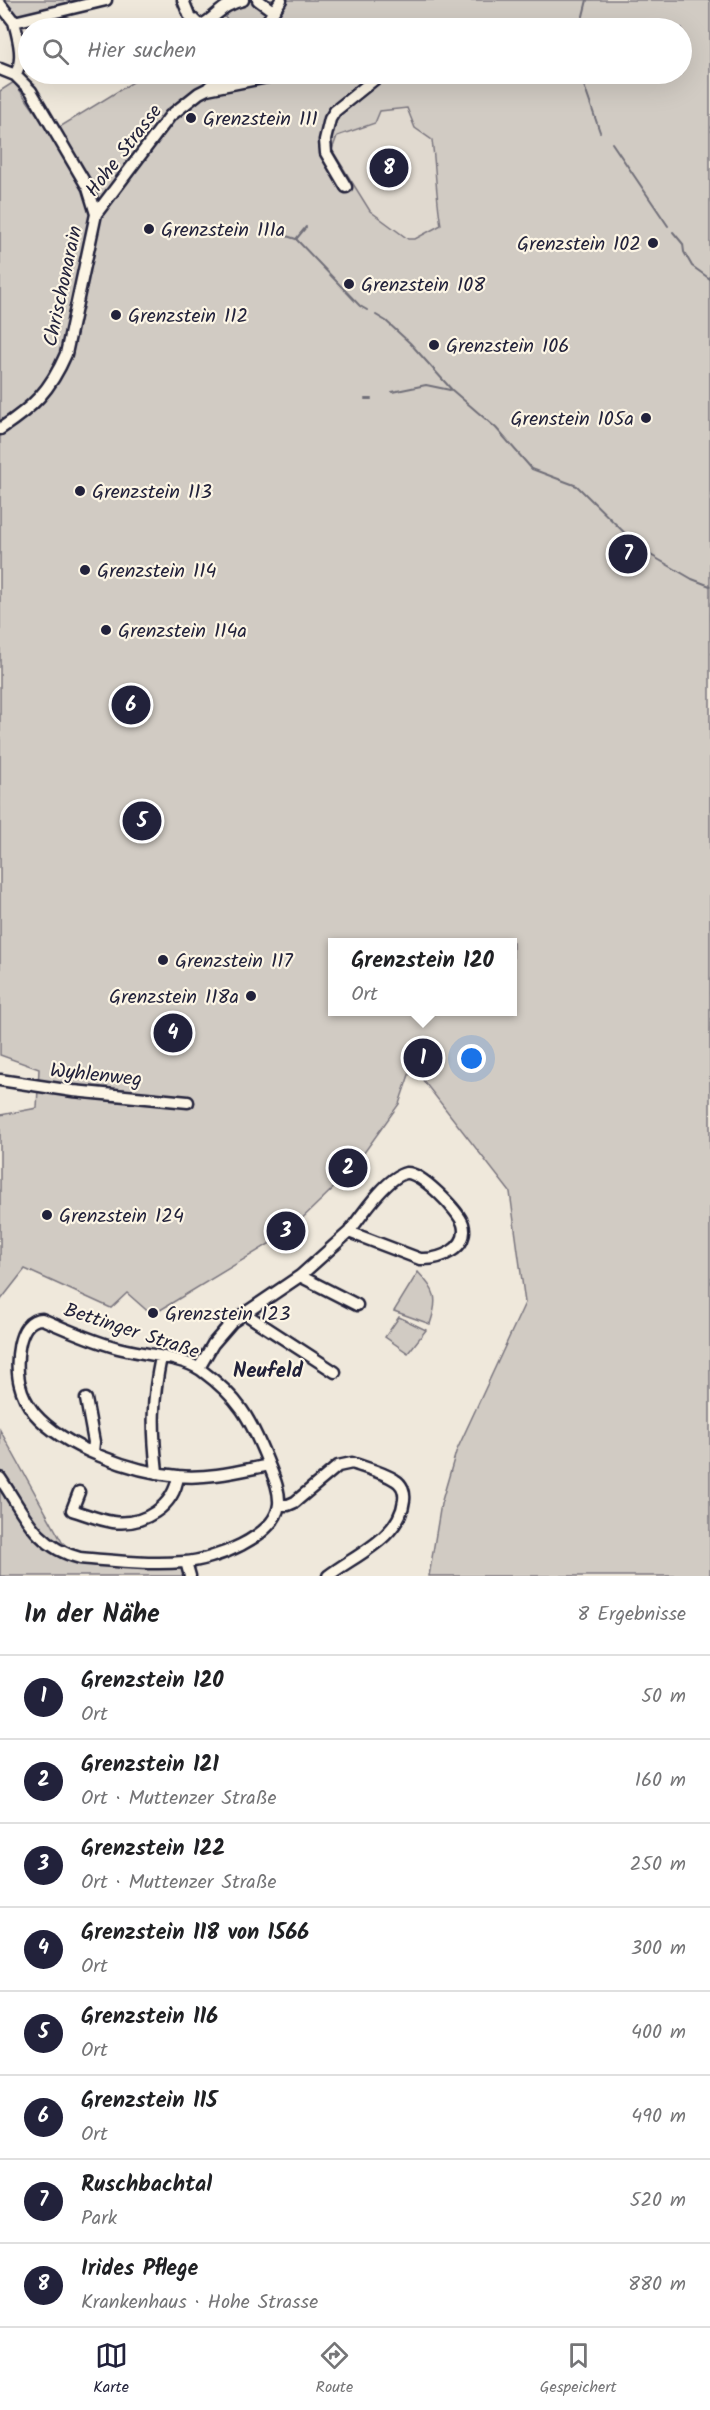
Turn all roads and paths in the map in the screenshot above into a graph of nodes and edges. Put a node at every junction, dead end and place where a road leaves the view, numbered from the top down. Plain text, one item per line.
1 (106, 0) edge
2 (183, 0) edge
3 (243, 0) edge
4 (258, 0) edge
5 (281, 0) edge
6 (0, 4) edge
7 (273, 11) junction
8 (31, 18) edge
9 (192, 18) edge
10 (214, 18) edge
11 (269, 18) edge
12 (18, 21) edge
13 (14, 22) junction
14 (18, 45) edge
15 (0, 69) edge
16 (18, 70) edge
17 (15, 75) junction
18 (18, 78) edge
19 (24, 84) edge
20 (213, 84) edge
21 (232, 84) edge
22 (369, 84) edge
23 (207, 89) junction
24 (346, 187) dead end
25 (96, 214) junction
26 (0, 429) edge
27 (0, 1080) edge
28 (188, 1102) dead end
29 (348, 1232) junction
30 (300, 1276) junction
31 (357, 1305) dead end
32 (244, 1313) junction
33 (161, 1357) junction
34 (199, 1368) junction
35 (335, 1372) dead end
36 (86, 1399) dead end
37 (93, 1452) junction
38 (269, 1465) junction
39 (157, 1472) junction
40 (178, 1476) junction
41 (0, 1478) edge
42 (79, 1492) dead end
43 (279, 1505) junction
44 (186, 1562) junction
45 (190, 1576) edge
46 (328, 1576) edge

1 - 8 street
2 - 9 street
3 - 10 street
4 - 7 street
5 - 7 street
6 - 13 street
7 - 11 street
12 - 13 street
13 - 14 street
15 - 17 street, Chrischonarain
16 - 17 street
17 - 18 street, Chrischonarain
19 - 25 street, Chrischonarain
20 - 23 street, Hohe Strasse
21 - 23 street, Hohe Strasse
22 - 24 street
23 - 25 street, Hohe Strasse
25 - 26 street, Chrischonarain
27 - 28 street, Wyhlenweg
29 - 29 street
29 - 30 street
30 - 31 street
30 - 32 street
32 - 34 street
32 - 35 street
33 - 34 street, Bettinger Straße
33 - 37 street, Bettinger Straße
33 - 39 street
34 - 38 street, Bettinger Straße
36 - 37 street
37 - 39 street
38 - 40 street
38 - 43 street, Bettinger Straße
39 - 40 street
40 - 42 street
41 - 44 street
43 - 44 street
43 - 46 street
44 - 45 street

